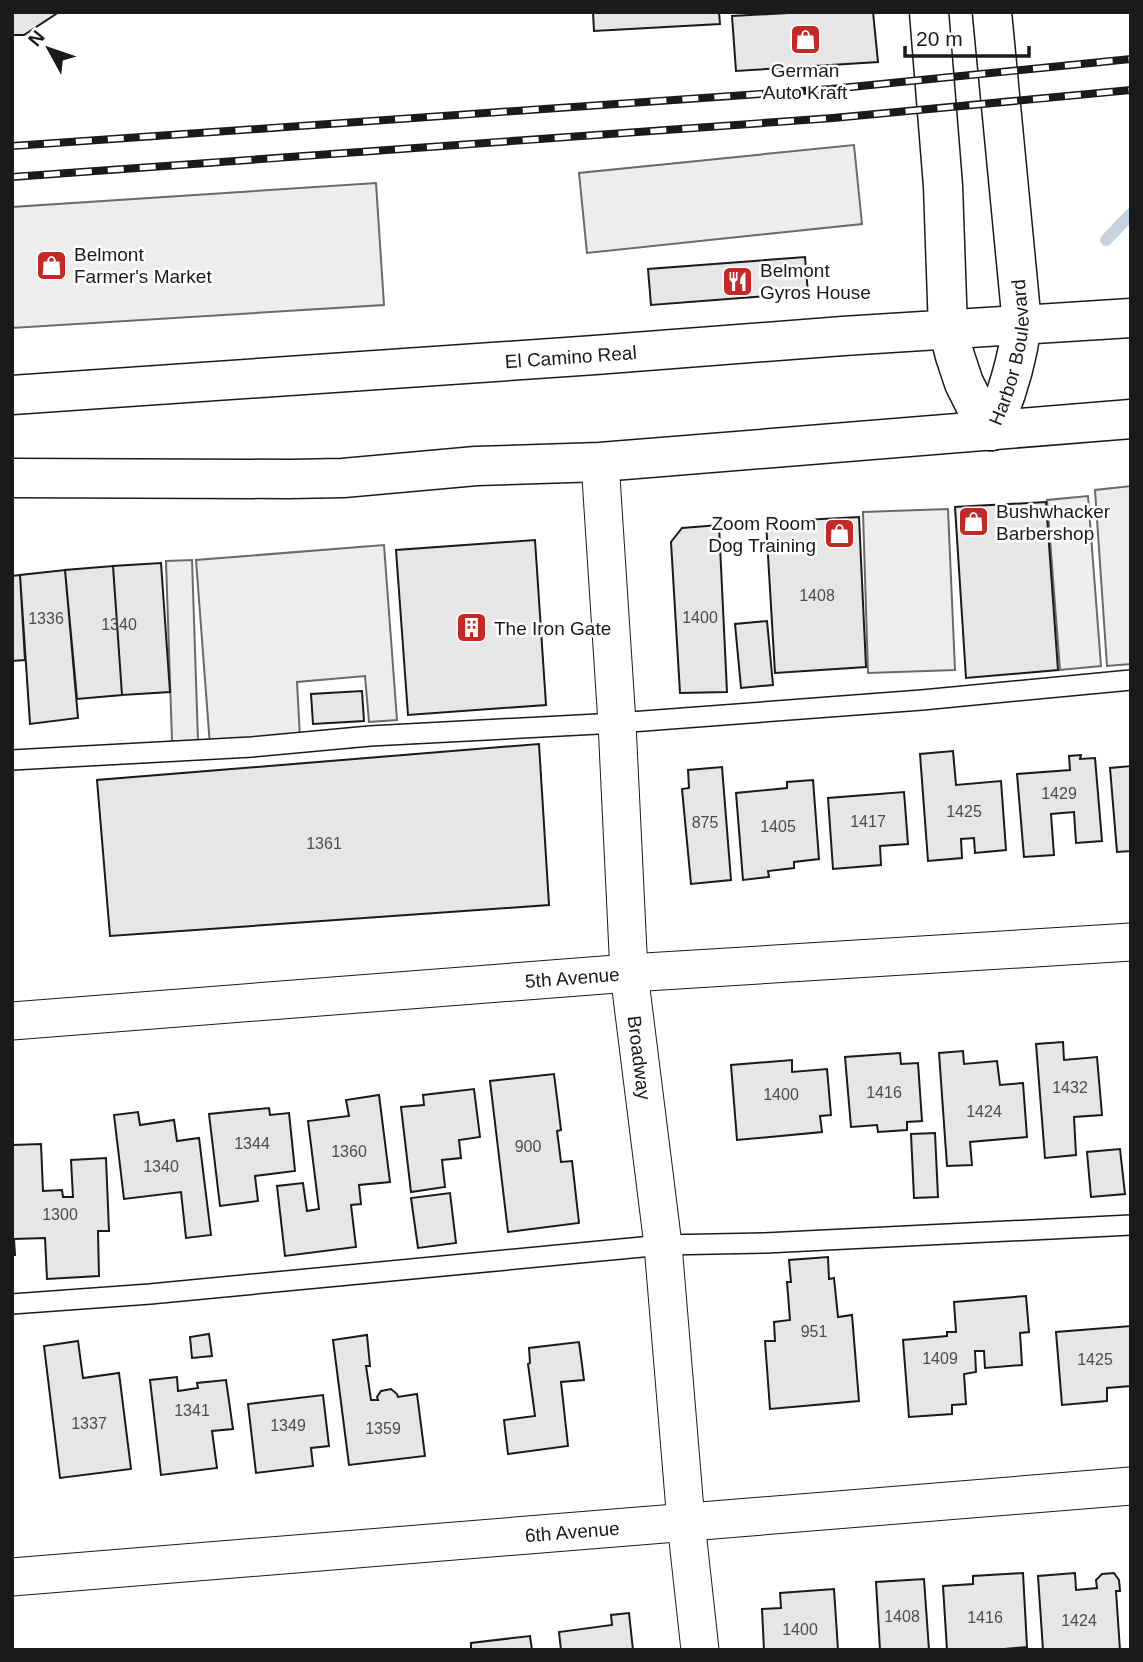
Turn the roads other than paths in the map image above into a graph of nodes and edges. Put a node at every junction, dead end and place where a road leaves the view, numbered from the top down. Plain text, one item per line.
1 (929, 12) edge
2 (992, 12) edge
3 (1131, 318) edge
4 (1022, 324) junction
5 (948, 329) junction
6 (12, 395) edge
7 (1131, 419) edge
8 (991, 431) junction
9 (600, 462) junction
10 (12, 478) edge
11 (1131, 680) edge
12 (617, 723) junction
13 (12, 760) edge
14 (1131, 942) edge
15 (629, 973) junction
16 (12, 1021) edge
17 (1131, 1225) edge
18 (663, 1245) junction
19 (12, 1304) edge
20 (1131, 1486) edge
21 (686, 1522) junction
22 (12, 1577) edge
23 (700, 1650) edge

1 - 5 main road, Harbor Boulevard
2 - 4 main road, Harbor Boulevard
3 - 4 main road, El Camino Real
4 - 5 main road, El Camino Real
4 - 8 main road, Harbor Boulevard
5 - 6 main road, El Camino Real
5 - 8 main road, Harbor Boulevard
7 - 8 main road
8 - 9 main road
9 - 10 main road
9 - 12 street, Broadway
11 - 12 lane
12 - 13 lane
12 - 15 street, Broadway
14 - 15 street, 5th Avenue
15 - 16 street, 5th Avenue
15 - 18 street, Broadway
17 - 18 lane
18 - 19 lane
18 - 21 street, Broadway
20 - 21 street, 6th Avenue
21 - 22 street, 6th Avenue
21 - 23 street, Broadway

